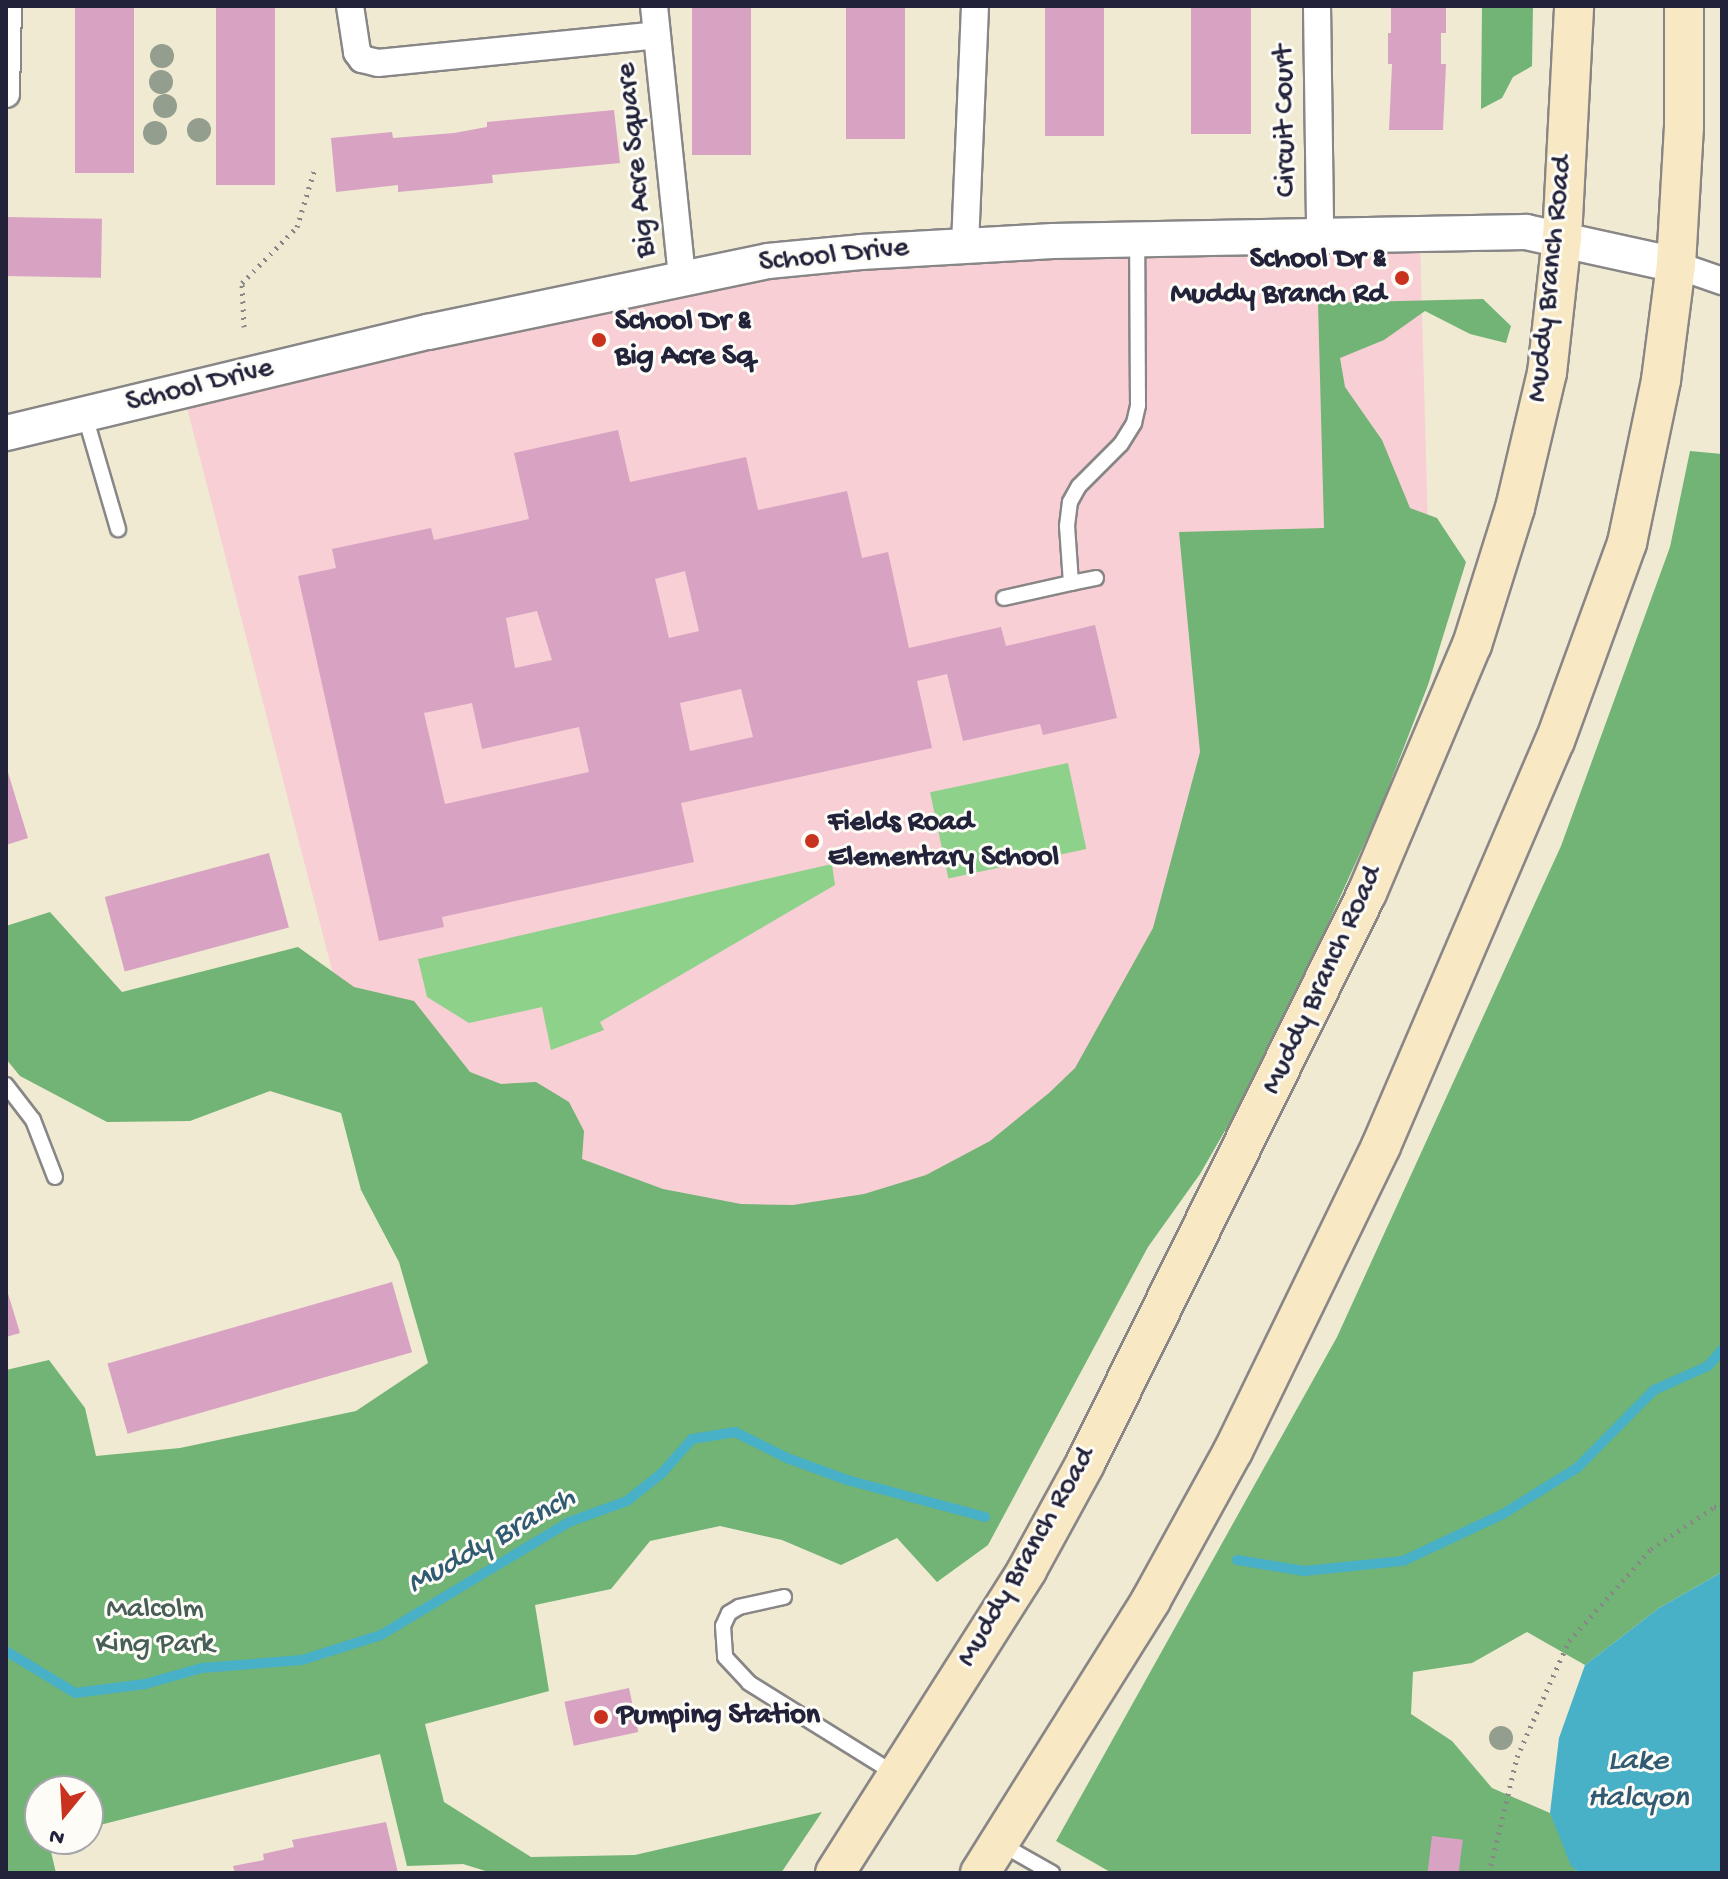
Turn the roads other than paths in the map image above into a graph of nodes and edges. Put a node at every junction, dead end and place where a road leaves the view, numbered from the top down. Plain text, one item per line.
1 (8, 6) edge
2 (350, 6) edge
3 (654, 6) edge
4 (975, 6) edge
5 (1317, 6) edge
6 (1574, 6) edge
7 (1684, 6) edge
8 (657, 35) junction
9 (6, 94) edge
10 (1320, 235) junction
11 (1562, 238) junction
12 (1137, 240) junction
13 (965, 245) junction
14 (1676, 265) junction
15 (682, 278) junction
16 (1722, 281) edge
17 (85, 415) junction
18 (6, 433) edge
19 (118, 529) dead end
20 (1096, 578) dead end
21 (1071, 583) junction
22 (1004, 598) dead end
23 (6, 1085) edge
24 (55, 1177) dead end
25 (784, 1597) dead end
26 (897, 1776) junction
27 (990, 1858) edge
28 (835, 1873) edge
29 (1052, 1873) edge

1 - 9 street
2 - 8 street, Big Acre Square
3 - 8 street, Big Acre Square
4 - 13 street
5 - 10 street, Circuit Court
6 - 11 main road, Muddy Branch Road
7 - 14 main road
8 - 15 street, Big Acre Square
10 - 11 street, School Drive
10 - 12 street, School Drive
11 - 14 street, School Drive
11 - 26 main road, Muddy Branch Road
12 - 13 street, School Drive
12 - 21 lane
13 - 15 street, School Drive
14 - 16 street
14 - 27 main road
15 - 17 street, School Drive
17 - 18 street, School Drive
17 - 19 lane
20 - 21 lane
21 - 22 lane
23 - 24 lane
25 - 26 lane
26 - 28 main road, Muddy Branch Road
27 - 29 lane

